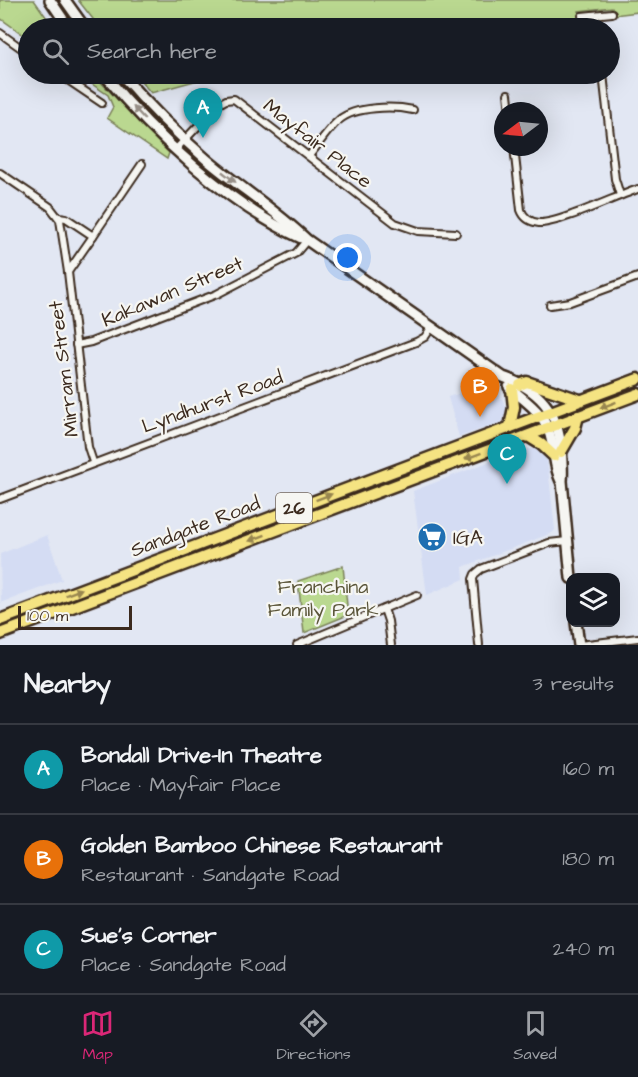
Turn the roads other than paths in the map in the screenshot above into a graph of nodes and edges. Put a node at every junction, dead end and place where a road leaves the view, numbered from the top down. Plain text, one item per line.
1 (50, 0) edge
2 (65, 0) edge
3 (612, 13) dead end
4 (596, 15) junction
5 (582, 16) dead end
6 (62, 18) edge
7 (78, 18) edge
8 (596, 18) edge
9 (0, 33) edge
10 (18, 45) edge
11 (74, 84) edge
12 (113, 84) edge
13 (131, 84) edge
14 (604, 84) edge
15 (508, 94) dead end
16 (509, 102) edge
17 (102, 103) dead end
18 (413, 110) dead end
19 (184, 139) junction
20 (176, 149) junction
21 (309, 156) junction
22 (515, 156) edge
23 (142, 164) dead end
24 (0, 173) edge
25 (638, 189) edge
26 (620, 195) junction
27 (58, 217) junction
28 (456, 233) dead end
29 (93, 236) junction
30 (307, 240) junction
31 (68, 272) junction
32 (638, 277) edge
33 (550, 304) dead end
34 (431, 328) junction
35 (76, 345) junction
36 (638, 379) edge
37 (516, 387) junction
38 (638, 394) edge
39 (580, 400) junction
40 (545, 413) junction
41 (579, 416) junction
42 (552, 426) junction
43 (510, 427) junction
44 (528, 436) junction
45 (558, 454) junction
46 (93, 462) junction
47 (0, 499) edge
48 (567, 541) junction
49 (570, 573) edge
50 (417, 595) dead end
51 (384, 609) junction
52 (0, 620) edge
53 (577, 627) edge
54 (0, 634) edge
55 (638, 638) edge
56 (316, 641) edge
57 (297, 645) edge
58 (391, 645) edge
59 (479, 645) edge
60 (579, 645) edge

1 - 6 main road
2 - 7 main road
3 - 4 street
4 - 5 street
4 - 8 street
9 - 10 street
11 - 17 street
20 -> 12 main road
13 - 19 main road
14 - 26 street
15 - 16 street
18 - 21 street
19 - 20 street, Mayfair Place
19 - 21 street, Mayfair Place
19 -> 30 main road
20 - 30 main road
21 - 28 street, Mayfair Place
22 - 26 street
23 - 29 street, Mirram Street
24 - 27 street
25 - 26 street
27 - 29 street
27 - 31 street, Mirram Street
29 - 31 street, Mirram Street
30 - 34 main road
30 - 35 street, Kakawan Street
31 - 35 street, Mirram Street
32 - 33 street
34 - 37 main road
34 - 46 street, Lyndhurst Road
35 - 46 street, Mirram Street
36 - 39 highway, Sandgate Road / 26
37 - 39 highway
37 - 40 main road
37 - 43 highway
38 -> 41 highway, Sandgate Road / 26
39 - 40 highway, Sandgate Road / 26
40 - 42 main road
40 - 43 highway, Sandgate Road / 26
41 - 42 highway, Sandgate Road / 26
41 - 45 highway
42 - 44 highway, Sandgate Road / 26
42 - 45 main road
52 -> 43 highway, Sandgate Road / 26
44 - 45 highway
44 -> 54 highway, Sandgate Road / 26
45 - 48 main road
46 - 47 street, Lyndhurst Road
48 - 49 main road
48 - 59 street
50 - 51 street
51 - 56 street
51 - 58 street
53 - 60 main road
55 - 60 street
56 - 57 street

